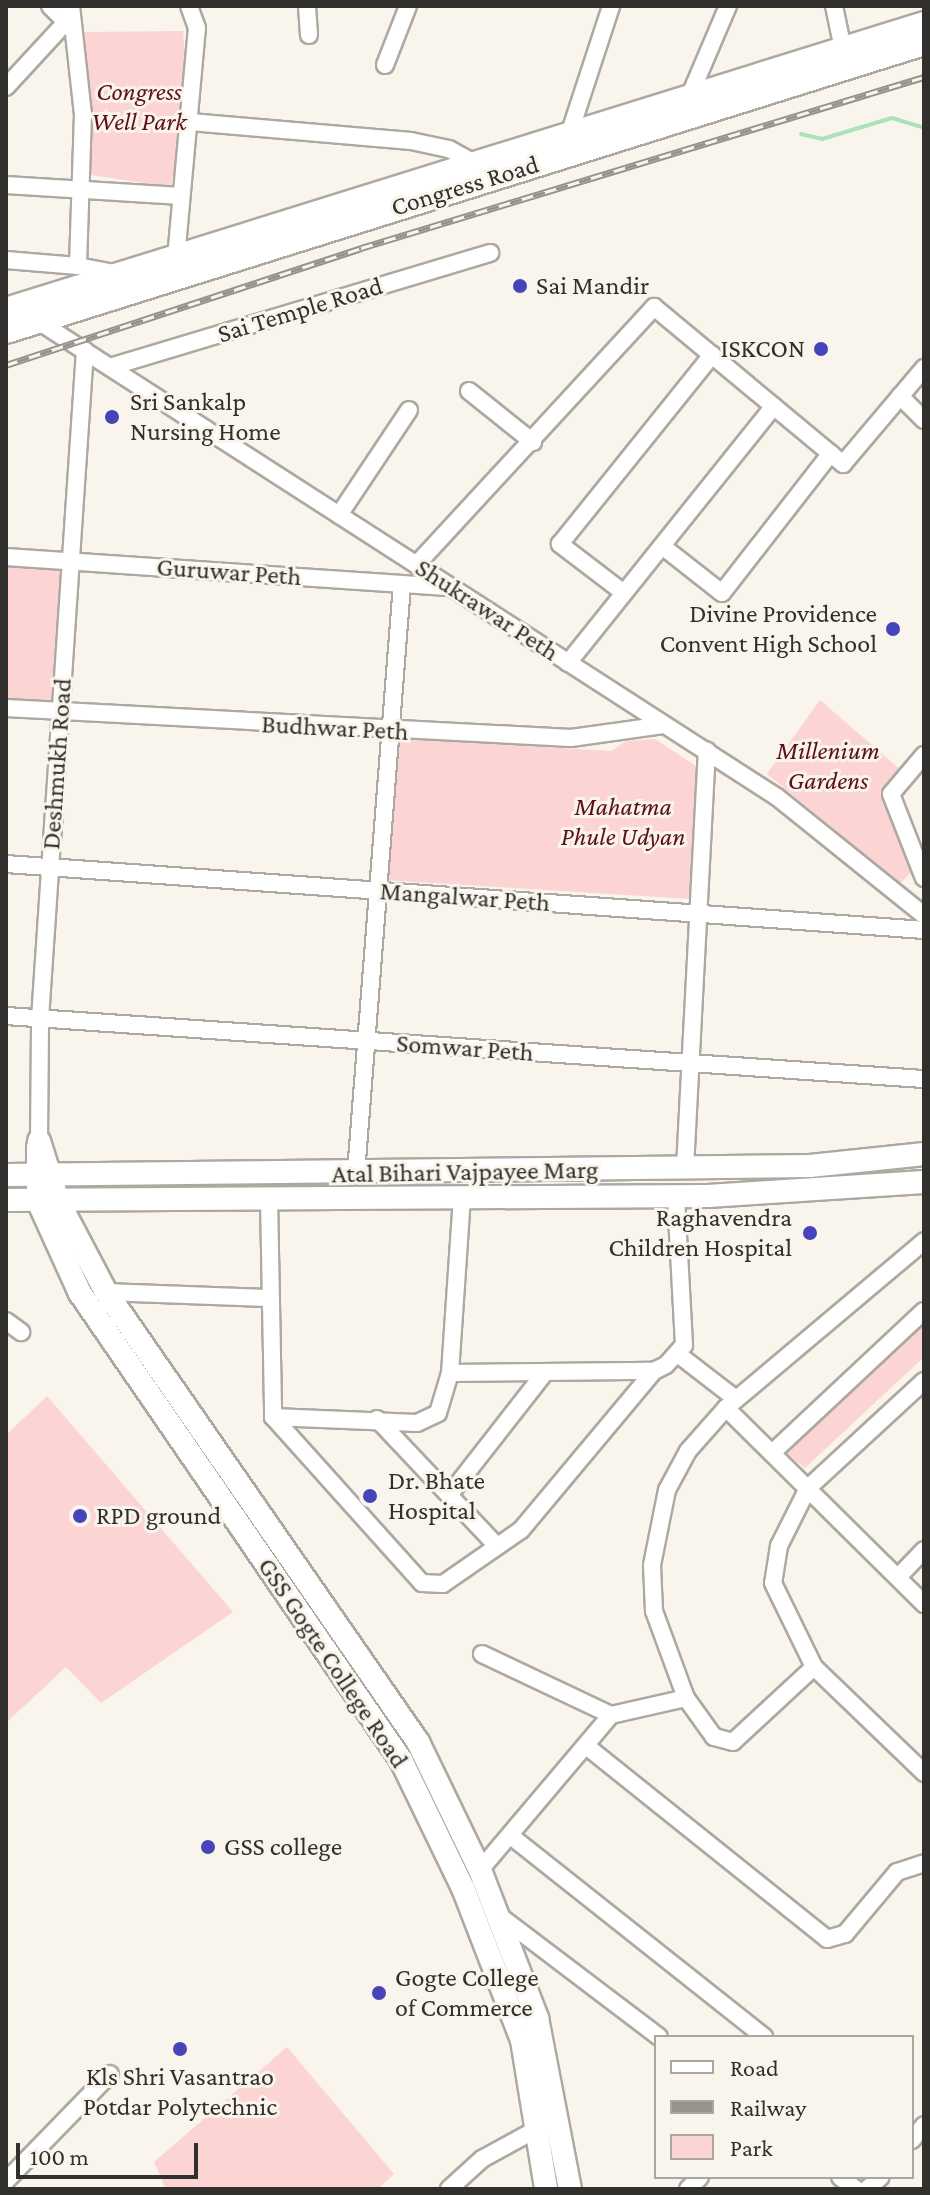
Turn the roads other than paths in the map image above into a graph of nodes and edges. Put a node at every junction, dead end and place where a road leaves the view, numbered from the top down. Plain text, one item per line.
1 (50, 6) edge
2 (189, 6) edge
3 (307, 6) edge
4 (408, 6) edge
5 (728, 6) edge
6 (834, 6) edge
7 (607, 8) edge
8 (70, 19) edge
9 (924, 24) edge
10 (309, 35) dead end
11 (924, 43) edge
12 (843, 49) junction
13 (385, 65) dead end
14 (6, 87) edge
15 (690, 95) junction
16 (190, 122) junction
17 (567, 146) junction
18 (476, 164) junction
19 (6, 185) edge
20 (80, 190) junction
21 (181, 196) junction
22 (490, 253) dead end
23 (176, 258) junction
24 (6, 260) edge
25 (78, 266) junction
26 (121, 274) junction
27 (18, 308) edge
28 (6, 331) edge
29 (85, 351) junction
30 (712, 355) junction
31 (110, 367) junction
32 (924, 368) edge
33 (469, 391) dead end
34 (900, 396) junction
35 (774, 406) junction
36 (409, 410) dead end
37 (924, 420) edge
38 (533, 442) junction
39 (831, 453) junction
40 (339, 515) junction
41 (662, 546) junction
42 (6, 557) edge
43 (71, 561) junction
44 (417, 564) junction
45 (402, 584) junction
46 (451, 587) junction
47 (624, 593) junction
48 (568, 663) junction
49 (6, 708) edge
50 (61, 711) junction
51 (663, 725) junction
52 (390, 732) junction
53 (707, 751) junction
54 (924, 755) edge
55 (6, 864) edge
56 (50, 867) junction
57 (924, 878) edge
58 (378, 891) junction
59 (698, 914) junction
60 (924, 915) edge
61 (924, 930) edge
62 (6, 1016) edge
63 (40, 1019) junction
64 (366, 1041) junction
65 (690, 1063) junction
66 (924, 1079) edge
67 (39, 1141) joint
68 (924, 1154) edge
69 (685, 1168) junction
70 (356, 1173) junction
71 (6, 1175) edge
72 (42, 1177) junction
73 (924, 1182) edge
74 (676, 1196) junction
75 (462, 1198) junction
76 (269, 1199) junction
77 (6, 1200) edge
78 (48, 1201) junction
79 (924, 1241) edge
80 (106, 1292) junction
81 (266, 1298) junction
82 (924, 1311) edge
83 (6, 1321) edge
84 (21, 1332) dead end
85 (679, 1355) junction
86 (654, 1371) junction
87 (450, 1373) junction
88 (543, 1375) junction
89 (924, 1381) edge
90 (731, 1404) junction
91 (273, 1417) junction
92 (377, 1419) junction
93 (772, 1453) junction
94 (808, 1488) junction
95 (450, 1494) junction
96 (497, 1546) junction
97 (924, 1550) edge
98 (899, 1576) junction
99 (924, 1604) edge
100 (482, 1654) dead end
101 (814, 1667) junction
102 (686, 1698) junction
103 (611, 1715) junction
104 (590, 1749) junction
105 (924, 1773) edge
106 (512, 1837) junction
107 (924, 1863) edge
108 (480, 1870) junction
109 (495, 1913) junction
110 (656, 2035) edge
111 (761, 2035) edge
112 (110, 2074) dead end
113 (560, 2121) junction
114 (536, 2125) junction
115 (6, 2181) edge
116 (449, 2189) edge
117 (546, 2189) edge
118 (570, 2189) edge

1 - 8 street
2 - 16 street
3 - 10 street
4 - 13 street
5 - 15 street
6 - 12 street
7 - 17 street
8 - 14 street
8 - 20 street
9 - 12 highway, Congress Road
11 - 17 highway, Congress Road
12 - 15 highway, Congress Road
15 - 17 highway, Congress Road
16 - 18 street
16 - 21 street
17 - 18 highway, Congress Road
17 - 27 highway, Congress Road
18 - 23 highway, Congress Road
19 - 20 street
20 - 21 street
20 - 25 street
21 - 23 street
22 - 31 street, Sai Temple Road
23 - 26 highway, Congress Road
24 - 25 street
25 - 26 street
26 - 27 highway, Congress Road
27 - 28 highway, Congress Road
27 - 29 street, Shukrawar Peth
29 - 31 street, Shukrawar Peth
29 - 43 street, Deshmukh Road
30 - 35 street
30 - 38 street
30 - 47 street
31 - 40 street, Shukrawar Peth
32 - 34 street
33 - 38 street
34 - 37 street
34 - 39 street
35 - 39 street
35 - 41 street
36 - 40 street
38 - 44 street
39 - 41 street
40 - 44 street, Shukrawar Peth
41 - 47 street
42 - 43 street, Guruwar Peth
43 - 45 street, Guruwar Peth
43 - 50 street, Deshmukh Road
44 - 46 street, Shukrawar Peth
45 - 46 street, Guruwar Peth
45 - 52 street
46 - 48 street, Shukrawar Peth
47 - 48 street
48 - 51 street, Shukrawar Peth
49 - 50 street, Budhwar Peth
50 - 52 street, Budhwar Peth
50 - 56 street, Deshmukh Road
51 - 52 street, Budhwar Peth
51 - 53 street, Shukrawar Peth
52 - 58 street
53 - 59 street
53 - 60 street, Shukrawar Peth
54 - 57 street
55 - 56 street, Mangalwar Peth
56 - 58 street, Mangalwar Peth
56 - 63 street, Deshmukh Road
58 - 59 street, Mangalwar Peth
58 - 64 street
59 - 61 street, Mangalwar Peth
59 - 65 street
62 - 63 street, Somwar Peth
63 - 64 street, Somwar Peth
63 - 67 street, Deshmukh Road
64 - 65 street, Somwar Peth
64 - 70 street
65 - 66 street, Somwar Peth
65 - 69 street
67 - 72 main road, Deshmukh Road
68 - 69 main road, Atal Bihari Vajpayee Marg
69 - 70 main road, Atal Bihari Vajpayee Marg
70 - 72 main road, Atal Bihari Vajpayee Marg
71 - 72 main road, Atal Bihari Vajpayee Marg
72 - 78 main road
73 - 74 main road, Atal Bihari Vajpayee Marg
74 - 75 main road, Atal Bihari Vajpayee Marg
74 - 85 street
75 - 76 main road, Atal Bihari Vajpayee Marg
75 - 87 street
76 - 78 main road, Atal Bihari Vajpayee Marg
76 - 81 street
77 - 78 main road, Atal Bihari Vajpayee Marg
78 - 80 main road
78 - 114 main road, GSS Gogte College Road
79 - 90 street
80 - 81 street
80 - 108 main road
81 - 91 street
82 - 93 street
83 - 84 street
85 - 86 street
85 - 90 street
86 - 88 street
86 - 96 street
87 - 88 street
87 - 92 street
88 - 95 street
89 - 94 street
90 - 93 street
90 - 102 street
91 - 92 street
91 - 96 street
92 - 95 street
93 - 94 street
94 - 98 street
94 - 101 street
95 - 96 street
97 - 98 street
98 - 99 street
100 - 103 street
101 - 102 street
101 - 105 street
102 - 103 street
103 - 104 street
104 - 106 street
104 - 107 street
106 - 108 street
106 - 111 street
108 - 109 main road
109 - 110 street
109 - 113 main road
112 - 115 street
113 - 114 street
113 - 118 main road
114 - 116 street
114 - 117 main road, GSS Gogte College Road

